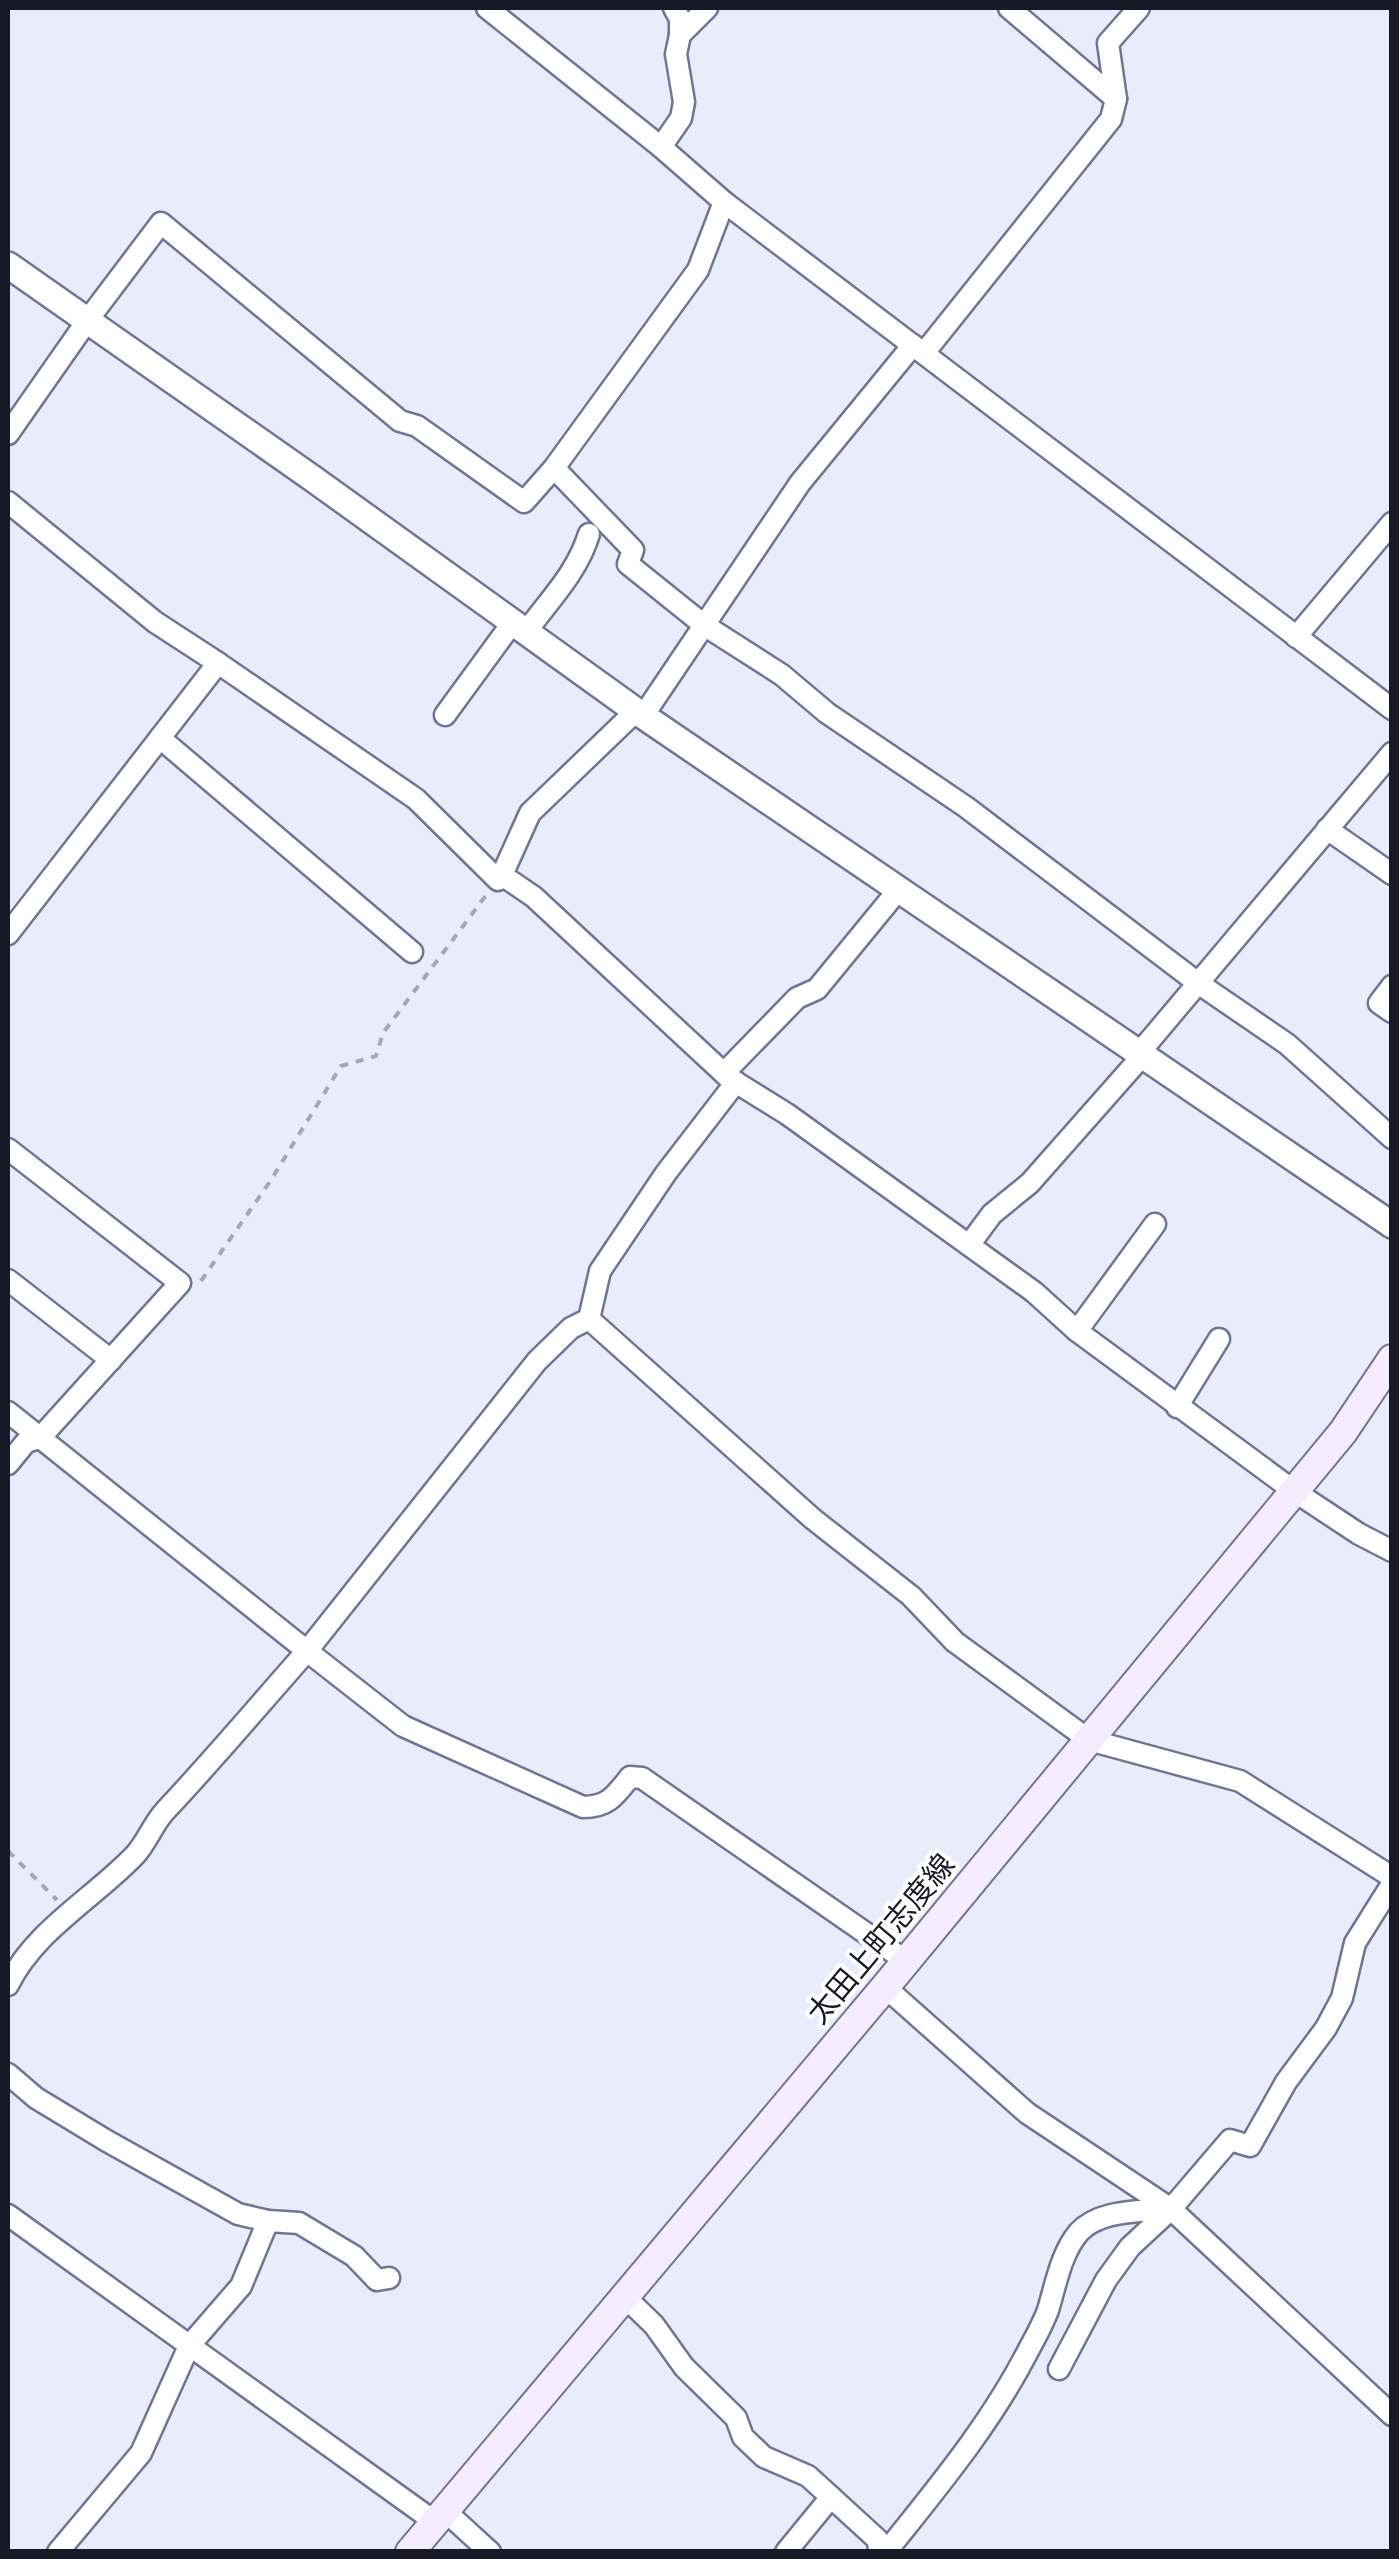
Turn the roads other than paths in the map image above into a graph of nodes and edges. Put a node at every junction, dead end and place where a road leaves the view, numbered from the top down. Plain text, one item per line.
1 (487, 8) edge
2 (674, 8) edge
3 (707, 8) edge
4 (1010, 8) edge
5 (1139, 8) edge
6 (680, 34) junction
7 (1116, 99) junction
8 (661, 146) junction
9 (724, 202) junction
10 (8, 265) edge
11 (87, 321) junction
12 (918, 349) junction
13 (8, 434) edge
14 (554, 468) junction
15 (8, 502) edge
16 (1392, 523) edge
17 (590, 534) dead end
18 (704, 626) junction
19 (519, 627) junction
20 (1296, 636) junction
21 (218, 662) junction
22 (1392, 709) edge
23 (640, 714) junction
24 (445, 715) dead end
25 (160, 738) junction
26 (1392, 753) edge
27 (1328, 829) junction
28 (1388, 865) edge
29 (498, 880) road end
30 (899, 889) junction
31 (8, 934) edge
32 (412, 952) dead end
33 (1198, 982) junction
34 (1392, 986) edge
35 (1392, 1012) edge
36 (1142, 1054) junction
37 (730, 1078) junction
38 (1392, 1138) edge
39 (8, 1149) edge
40 (1156, 1224) dead end
41 (1392, 1225) edge
42 (969, 1245) junction
43 (8, 1280) edge
44 (589, 1319) junction
45 (1077, 1331) junction
46 (1219, 1339) dead end
47 (110, 1360) junction
48 (1392, 1360) edge
49 (1178, 1407) junction
50 (8, 1412) edge
51 (40, 1438) junction
52 (8, 1464) edge
53 (1294, 1491) junction
54 (1392, 1551) edge
55 (307, 1651) junction
56 (1088, 1740) junction
57 (1392, 1880) edge
58 (906, 1961) junction
59 (8, 1985) edge
60 (885, 1987) junction
61 (8, 2074) edge
62 (1161, 2209) junction
63 (8, 2215) edge
64 (268, 2221) junction
65 (389, 2278) dead end
66 (624, 2296) junction
67 (189, 2346) junction
68 (1059, 2370) dead end
69 (1392, 2415) edge
70 (831, 2497) junction
71 (439, 2516) junction
72 (58, 2552) edge
73 (410, 2552) edge
74 (490, 2552) edge
75 (786, 2552) edge
76 (882, 2552) edge

1 - 8 street
2 - 6 street
3 - 6 street
4 - 7 street
5 - 7 street
6 - 8 street
7 - 12 street
8 - 9 street
9 - 12 street
9 - 14 street
10 - 11 street
11 - 13 street
11 - 14 street
11 - 19 street
12 - 18 street
12 - 20 street
14 - 18 street
15 - 21 street
16 - 20 street
17 - 19 street
18 - 23 street
18 - 33 street
19 - 23 street
19 - 24 street
20 - 22 street
21 - 25 street
21 - 29 street
23 - 30 street
23 - 37 street
25 - 31 street
25 - 32 street
26 - 27 street
27 - 28 street
27 - 33 street
30 - 36 street
30 - 37 street
33 - 36 street
33 - 38 street
34 - 35 street
36 - 41 street
36 - 42 street
37 - 42 street
37 - 44 street
39 - 47 street
40 - 45 street
42 - 45 street
43 - 47 street
44 - 55 street
44 - 56 street
45 - 49 street
46 - 49 street
47 - 51 street
48 - 53 main road, 太田上町志度線
49 - 53 street
50 - 51 street
51 - 52 street
51 - 55 street
53 - 54 street
53 - 56 main road, 太田上町志度線
55 - 58 street
55 - 59 street
56 - 57 street
56 - 58 main road, 太田上町志度線
57 - 62 street
58 - 60 main road, 太田上町志度線
60 - 62 street
60 - 66 main road, 太田上町志度線
61 - 64 street
62 - 68 street
62 - 69 street
62 - 76 street
63 - 67 street
64 - 65 street
64 - 67 street
66 - 70 street
66 - 71 main road, 太田上町志度線
67 - 71 street
67 - 72 street
70 - 75 street
70 - 76 street
71 - 73 main road, 太田上町志度線
71 - 74 street

